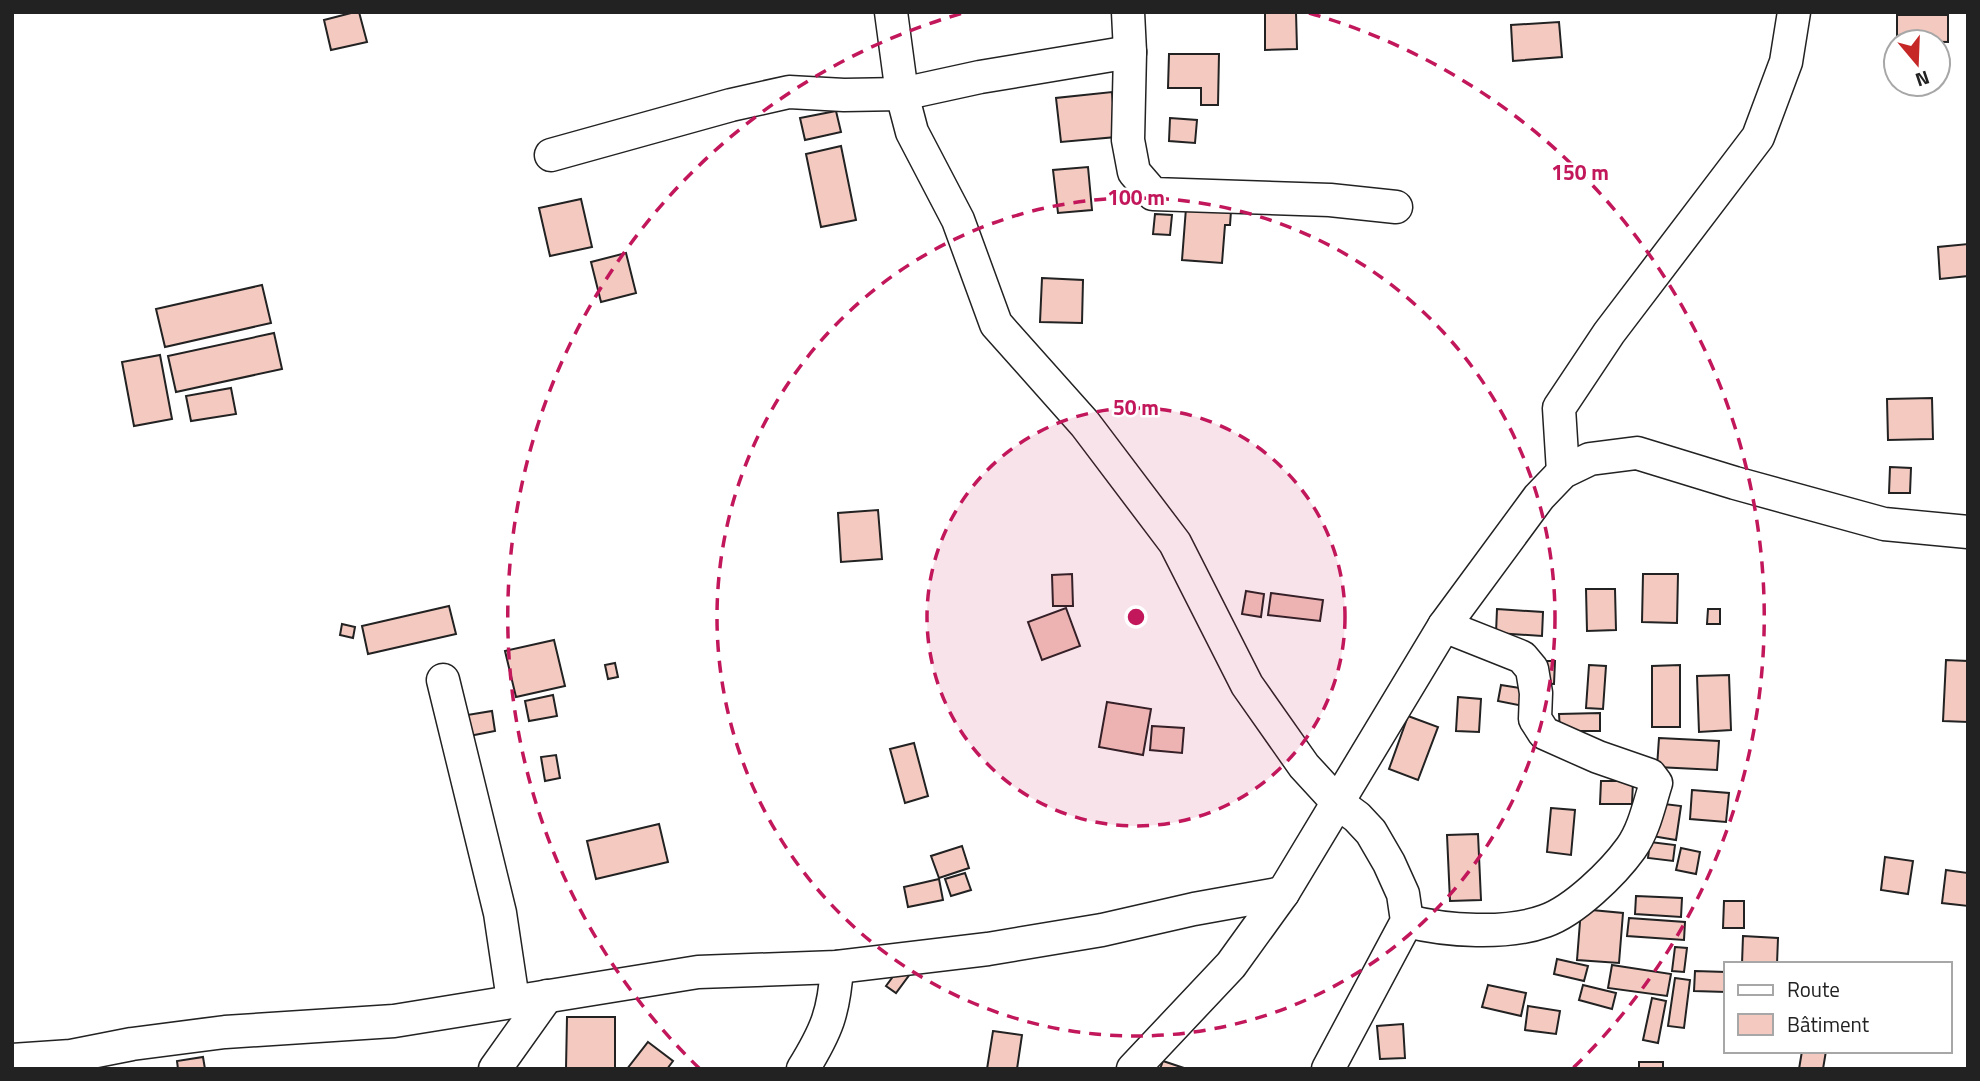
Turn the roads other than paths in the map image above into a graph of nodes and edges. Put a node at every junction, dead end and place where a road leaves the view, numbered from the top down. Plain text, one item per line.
1 (891, 12) edge
2 (1128, 12) edge
3 (1794, 12) edge
4 (1130, 52) junction
5 (902, 94) junction
6 (551, 155) dead end
7 (1396, 208) dead end
8 (1563, 472) junction
9 (1968, 532) edge
10 (1444, 626) junction
11 (443, 680) dead end
12 (1338, 803) junction
13 (1283, 894) junction
14 (1406, 921) junction
15 (837, 967) junction
16 (547, 996) junction
17 (513, 1000) junction
18 (12, 1060) edge
19 (495, 1069) edge
20 (803, 1069) edge
21 (1133, 1069) edge
22 (1328, 1069) edge

1 - 5 street
2 - 4 street
3 - 8 street
4 - 5 street
4 - 7 street
5 - 6 street
5 - 12 street
8 - 9 street
8 - 10 street
10 - 12 street
10 - 14 street
11 - 17 street
12 - 13 street
12 - 14 street
13 - 15 street
13 - 21 street
14 - 22 street
15 - 16 street
15 - 20 street
16 - 17 street
16 - 19 street
17 - 18 street

